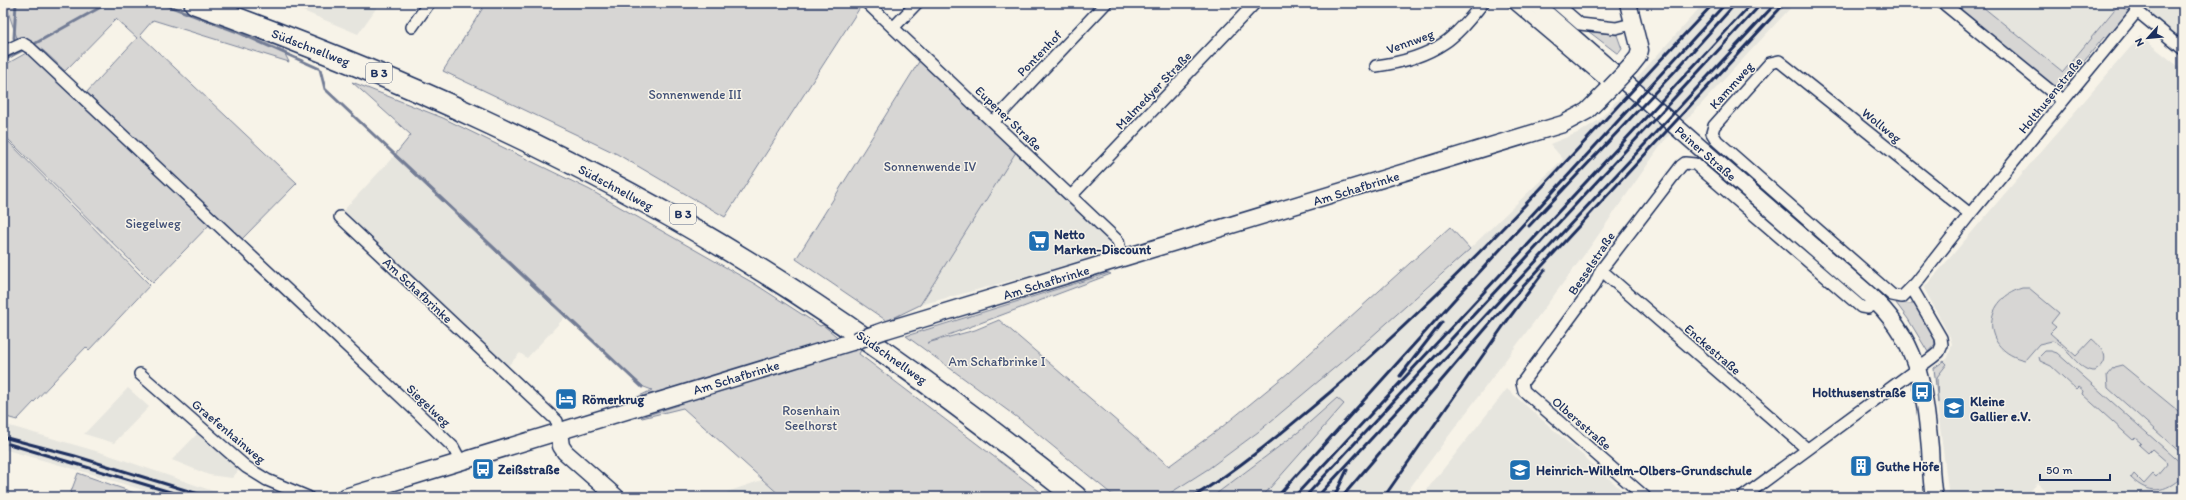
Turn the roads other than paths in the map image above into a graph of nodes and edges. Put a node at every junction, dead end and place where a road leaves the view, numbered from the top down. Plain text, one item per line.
1 (195, 3) edge
2 (233, 3) edge
3 (429, 3) edge
4 (866, 3) edge
5 (917, 3) edge
6 (1106, 3) edge
7 (1255, 3) edge
8 (1483, 3) edge
9 (1514, 3) edge
10 (1534, 3) edge
11 (1556, 3) edge
12 (1628, 3) edge
13 (1943, 3) edge
14 (1632, 24) junction
15 (412, 27) dead end
16 (893, 28) junction
17 (13, 44) edge
18 (2183, 49) edge
19 (3, 52) edge
20 (1775, 60) joint
21 (1376, 66) dead end
22 (1609, 85) junction
23 (2063, 101) junction
24 (993, 122) junction
25 (1712, 133) joint
26 (1690, 163) joint
27 (1071, 196) junction
28 (1970, 214) junction
29 (340, 217) dead end
30 (1122, 259) junction
31 (1601, 270) junction
32 (1912, 288) junction
33 (1877, 303) junction
34 (1918, 368) junction
35 (140, 374) dead end
36 (1522, 385) joint
37 (559, 432) junction
38 (1807, 449) junction
39 (462, 462) junction
40 (308, 497) edge
41 (345, 497) edge
42 (616, 497) edge
43 (1076, 497) edge
44 (1091, 497) edge
45 (1645, 497) edge
46 (1742, 497) edge
47 (1934, 497) edge

1 - 43 highway, Südschnellweg / B 3
2 - 44 highway, Südschnellweg / B 3
3 - 15 street
4 - 16 street, Eupener Straße
5 - 16 street
6 - 24 street, Pontenhof
7 - 27 street, Malmedyer Straße
8 - 21 street, Vennweg
9 - 22 street
10 - 33 street, Peiner Straße
11 - 14 street
12 - 14 street, Am Schafbrinke
13 - 23 street
14 - 22 street, Am Schafbrinke, bridge
16 - 24 street, Eupener Straße
17 - 19 street
17 - 39 street, Siegelweg
18 - 23 street, Holthusenstraße
20 - 25 street, Kammweg
20 - 28 street, Wollweg
22 - 30 street, Am Schafbrinke
23 - 28 street, Holthusenstraße
24 - 27 street, Eupener Straße
25 - 32 street, Peiner Straße
26 - 31 street, Besselstraße
26 - 33 street, Peiner Straße
27 - 30 street, Eupener Straße
28 - 32 street, Holthusenstraße
29 - 37 street, Am Schafbrinke
30 - 37 street, Am Schafbrinke, bridge
31 - 36 street, Besselstraße
31 - 38 street, Enckestraße
32 - 34 street
33 - 34 street, Peiner Straße
34 - 38 street
34 - 47 street, Peiner Straße
35 - 40 street, Graefenhainweg
36 - 45 street, Olbersstraße
37 - 39 street, Am Schafbrinke
37 - 42 street
38 - 46 street
39 - 41 street, Am Schafbrinke

